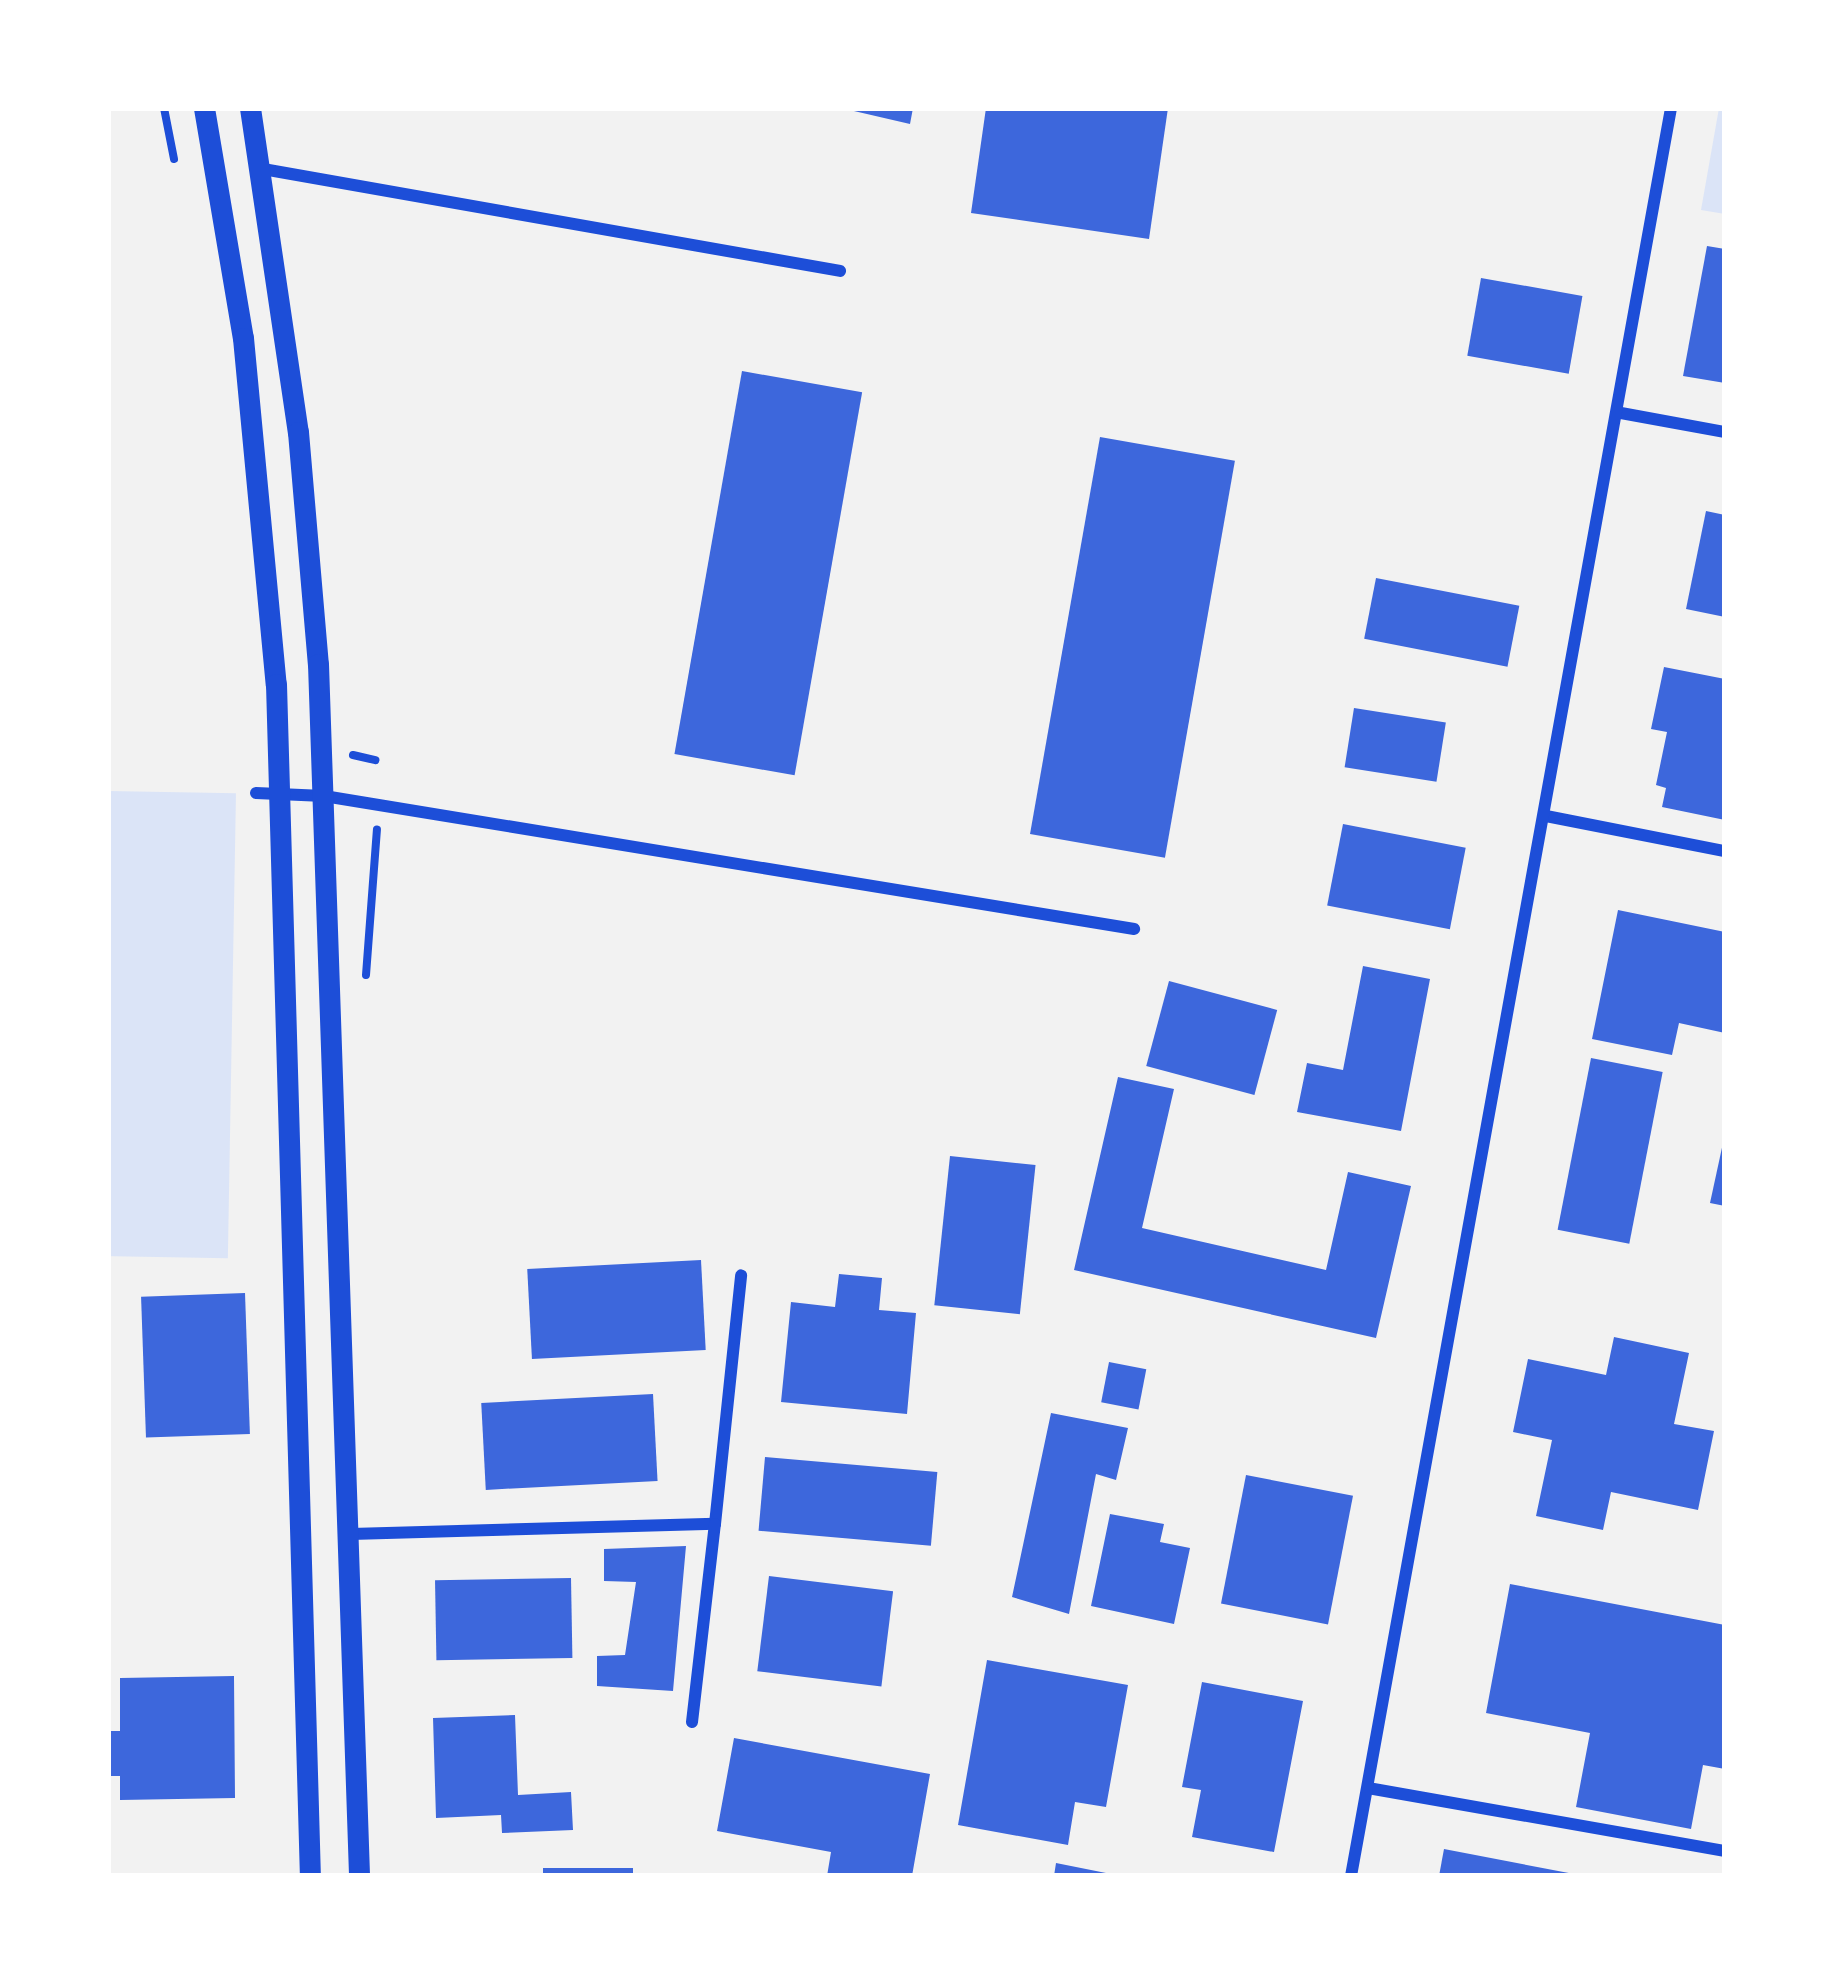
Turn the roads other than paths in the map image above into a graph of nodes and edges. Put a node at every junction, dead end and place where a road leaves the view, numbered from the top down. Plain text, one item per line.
1 (204, 108) edge
2 (250, 108) edge
3 (1671, 108) edge
4 (263, 169) junction
5 (840, 271) dead end
6 (1621, 413) junction
7 (1725, 432) edge
8 (256, 793) dead end
9 (280, 794) junction
10 (324, 796) junction
11 (1546, 816) junction
12 (1725, 851) edge
13 (1134, 929) dead end
14 (741, 1275) dead end
15 (715, 1524) junction
16 (351, 1534) junction
17 (692, 1721) dead end
18 (1368, 1789) junction
19 (1725, 1851) edge
20 (310, 1876) edge
21 (359, 1876) edge
22 (1351, 1876) edge

1 - 9 street
2 - 4 street
3 - 6 street
4 - 5 street
4 - 10 street
6 - 7 street
6 - 11 street
8 - 9 street
9 - 10 street
9 - 20 street
10 - 13 street
10 - 16 street
11 - 12 street
11 - 18 street
14 - 15 street
15 - 16 street
15 - 17 street
16 - 21 street
18 - 19 street
18 - 22 street

